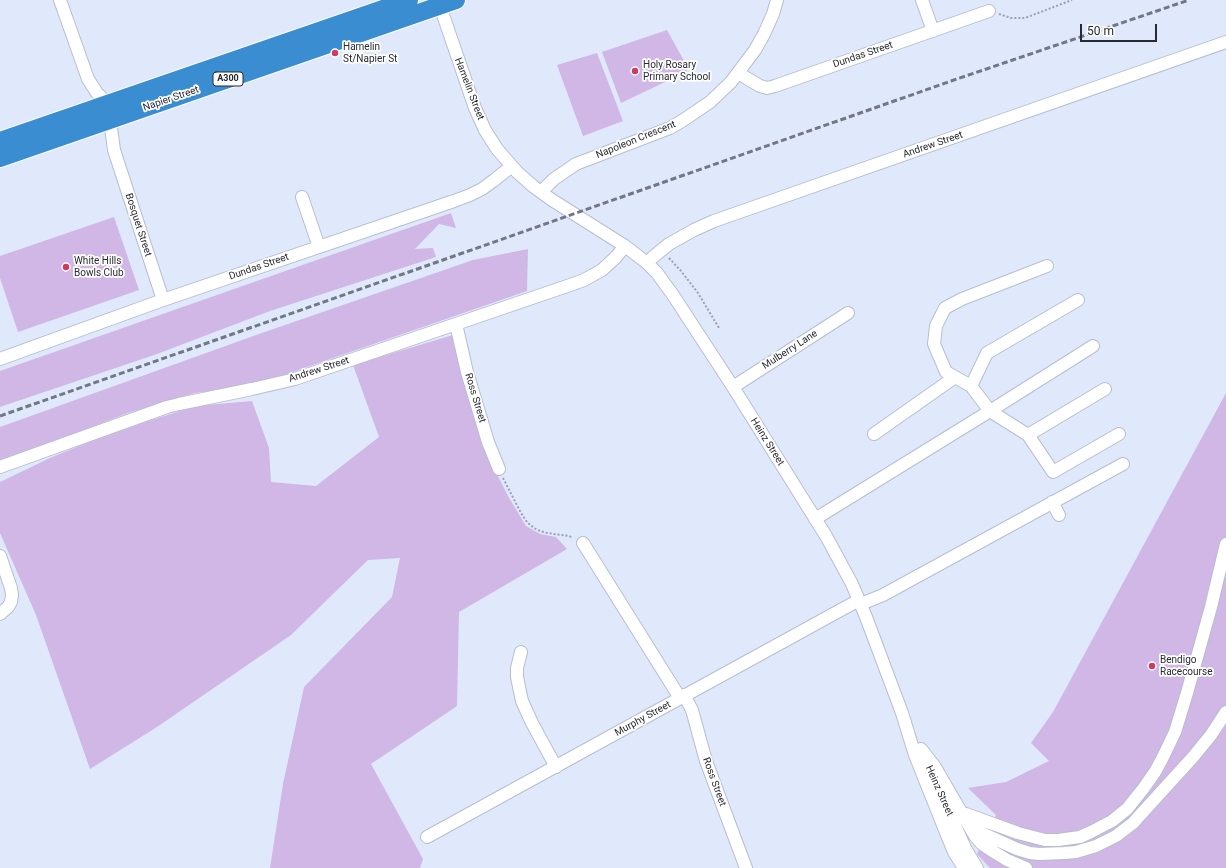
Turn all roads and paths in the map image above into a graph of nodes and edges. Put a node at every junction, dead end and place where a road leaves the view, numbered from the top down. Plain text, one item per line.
1 (60, 0) edge
2 (409, 0) edge
3 (777, 0) edge
4 (922, 0) edge
5 (1072, 0) edge
6 (444, 2) edge
7 (989, 11) joint
8 (933, 31) junction
9 (1226, 42) edge
10 (738, 73) junction
11 (88, 79) junction
12 (101, 115) junction
13 (0, 142) edge
14 (41, 144) junction
15 (0, 152) edge
16 (0, 158) edge
17 (512, 166) junction
18 (541, 192) junction
19 (302, 197) dead end
20 (574, 214) joint
21 (625, 246) junction
22 (319, 247) junction
23 (664, 254) dead end
24 (647, 263) junction
25 (1047, 266) dead end
26 (163, 300) junction
27 (1078, 300) dead end
28 (848, 313) dead end
29 (456, 324) junction
30 (720, 328) dead end
31 (1093, 346) dead end
32 (0, 359) edge
33 (955, 377) junction
34 (971, 386) junction
35 (733, 387) junction
36 (1105, 390) dead end
37 (990, 411) junction
38 (874, 434) dead end
39 (1120, 434) dead end
40 (1028, 435) junction
41 (1123, 464) dead end
42 (0, 467) edge
43 (499, 469) joint
44 (1052, 502) junction
45 (1059, 516) dead end
46 (815, 519) junction
47 (583, 542) joint
48 (1226, 544) edge
49 (0, 556) edge
50 (860, 602) junction
51 (0, 614) edge
52 (521, 652) dead end
53 (682, 697) junction
54 (1226, 712) edge
55 (902, 713) junction
56 (921, 749) junction
57 (556, 767) junction
58 (942, 808) junction
59 (961, 812) junction
60 (427, 836) dead end
61 (746, 868) edge
62 (964, 868) edge
63 (977, 868) edge
64 (1026, 868) edge

1 - 11 street, Bosquet Street
2 - 12 highway, Napier Street / A300
3 - 10 street, Napoleon Crescent
4 - 8 street
5 - 7 path
6 - 12 highway, Napier Street / A300
6 - 17 street, Hamelin Street
7 - 8 street, Dundas Street
8 - 10 street, Dundas Street
9 - 24 street, Andrew Street
10 - 18 street, Napoleon Crescent
11 - 12 street, Bosquet Street
11 - 12 street, Bosquet Street
12 - 13 highway, Napier Street / A300
12 - 14 highway, Napier Street / A300
12 - 26 street, Bosquet Street
14 - 15 highway
14 - 16 highway, Napier Street / A300
17 - 18 street, Hamelin Street
17 - 22 street, Dundas Street
18 - 20 street, Hamelin Street
19 - 22 street
20 - 21 street, Heinz Street
21 - 24 street, Heinz Street
21 - 29 street, Andrew Street
22 - 26 street, Dundas Street
23 - 30 path
24 - 35 street, Heinz Street
25 - 33 street
26 - 32 street, Dundas Street
27 - 34 street
28 - 35 street, Mulberry Lane
29 - 42 street, Andrew Street
29 - 43 street, Ross Street
31 - 37 street
33 - 34 street
33 - 38 street
34 - 37 street
35 - 46 street, Heinz Street
36 - 40 street
37 - 40 street
37 - 46 street
39 - 40 street
41 - 44 street, Murphy Street
43 - 47 path
44 - 45 street
44 - 50 street, Murphy Street
46 - 50 street, Heinz Street
47 - 53 street, Ross Street
48 - 59 street
49 - 51 street
50 - 53 street, Murphy Street
50 - 55 street, Heinz Street
52 - 57 street
53 - 57 street, Murphy Street
53 - 61 street, Ross Street
54 - 59 street
55 - 56 street, Heinz Street
55 - 58 street, Heinz Street
56 - 58 street, Heinz Street
56 - 59 street
57 - 60 street, Murphy Street
58 - 59 street
58 - 62 street, Heinz Street
58 - 63 street, Heinz Street
59 - 64 street

